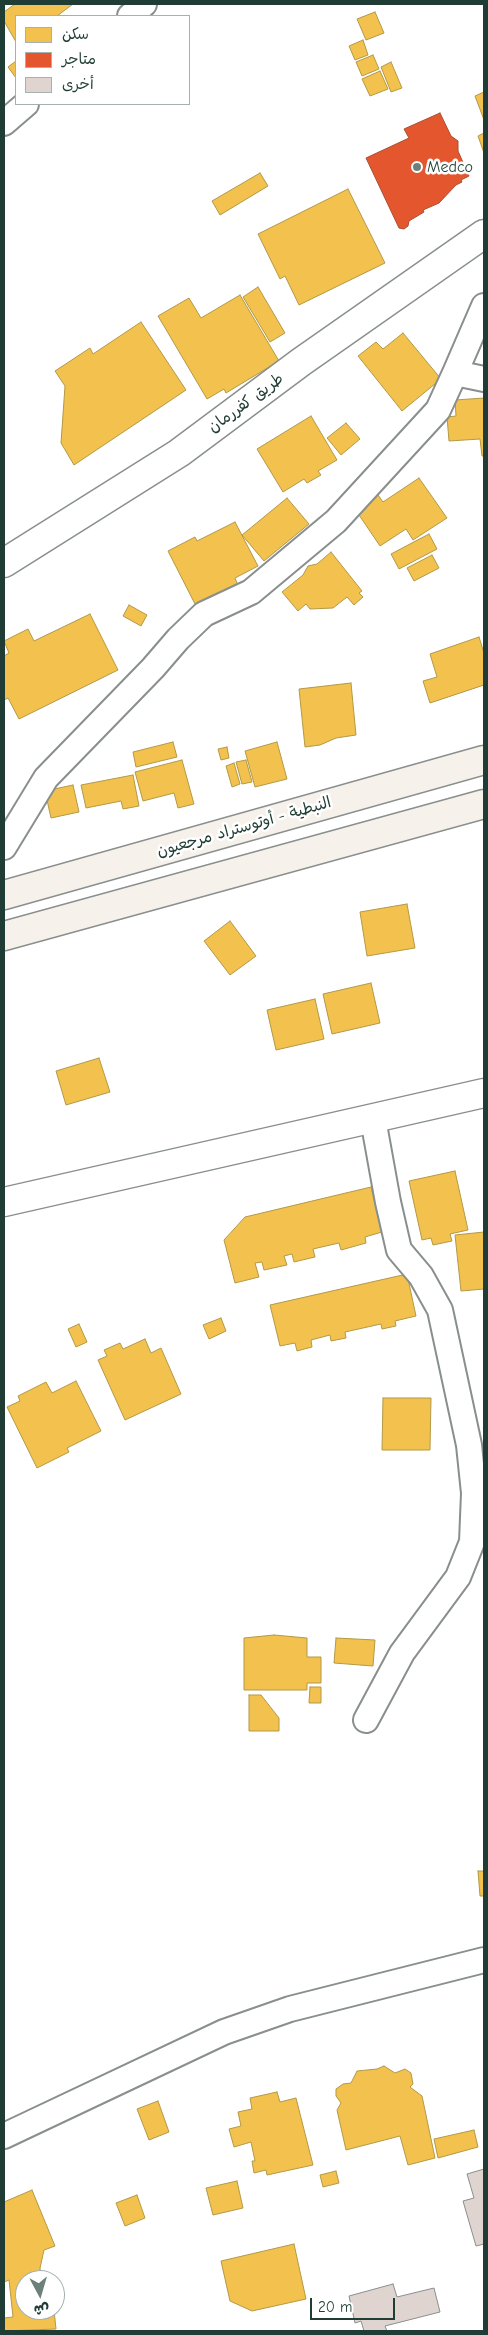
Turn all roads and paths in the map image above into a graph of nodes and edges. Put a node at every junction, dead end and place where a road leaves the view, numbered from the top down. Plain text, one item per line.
1 (144, 4) edge
2 (131, 15) edge
3 (25, 105) edge
4 (4, 123) edge
5 (484, 234) edge
6 (484, 306) edge
7 (455, 373) junction
8 (484, 379) edge
9 (4, 563) edge
10 (484, 760) edge
11 (484, 804) edge
12 (4, 847) edge
13 (4, 895) edge
14 (4, 936) edge
15 (484, 1094) edge
16 (373, 1119) junction
17 (4, 1202) edge
18 (366, 1720) dead end
19 (484, 1960) edge
20 (4, 2136) edge

1 - 2 street
3 - 4 street
5 - 9 main road, طريق كفررمان
6 - 7 street
7 - 8 street
7 - 12 street
10 - 13 highway, النبطية - أوتوستراد مرجعيون
11 - 14 highway
15 - 16 main road
16 - 17 main road
16 - 18 street
19 - 20 street

